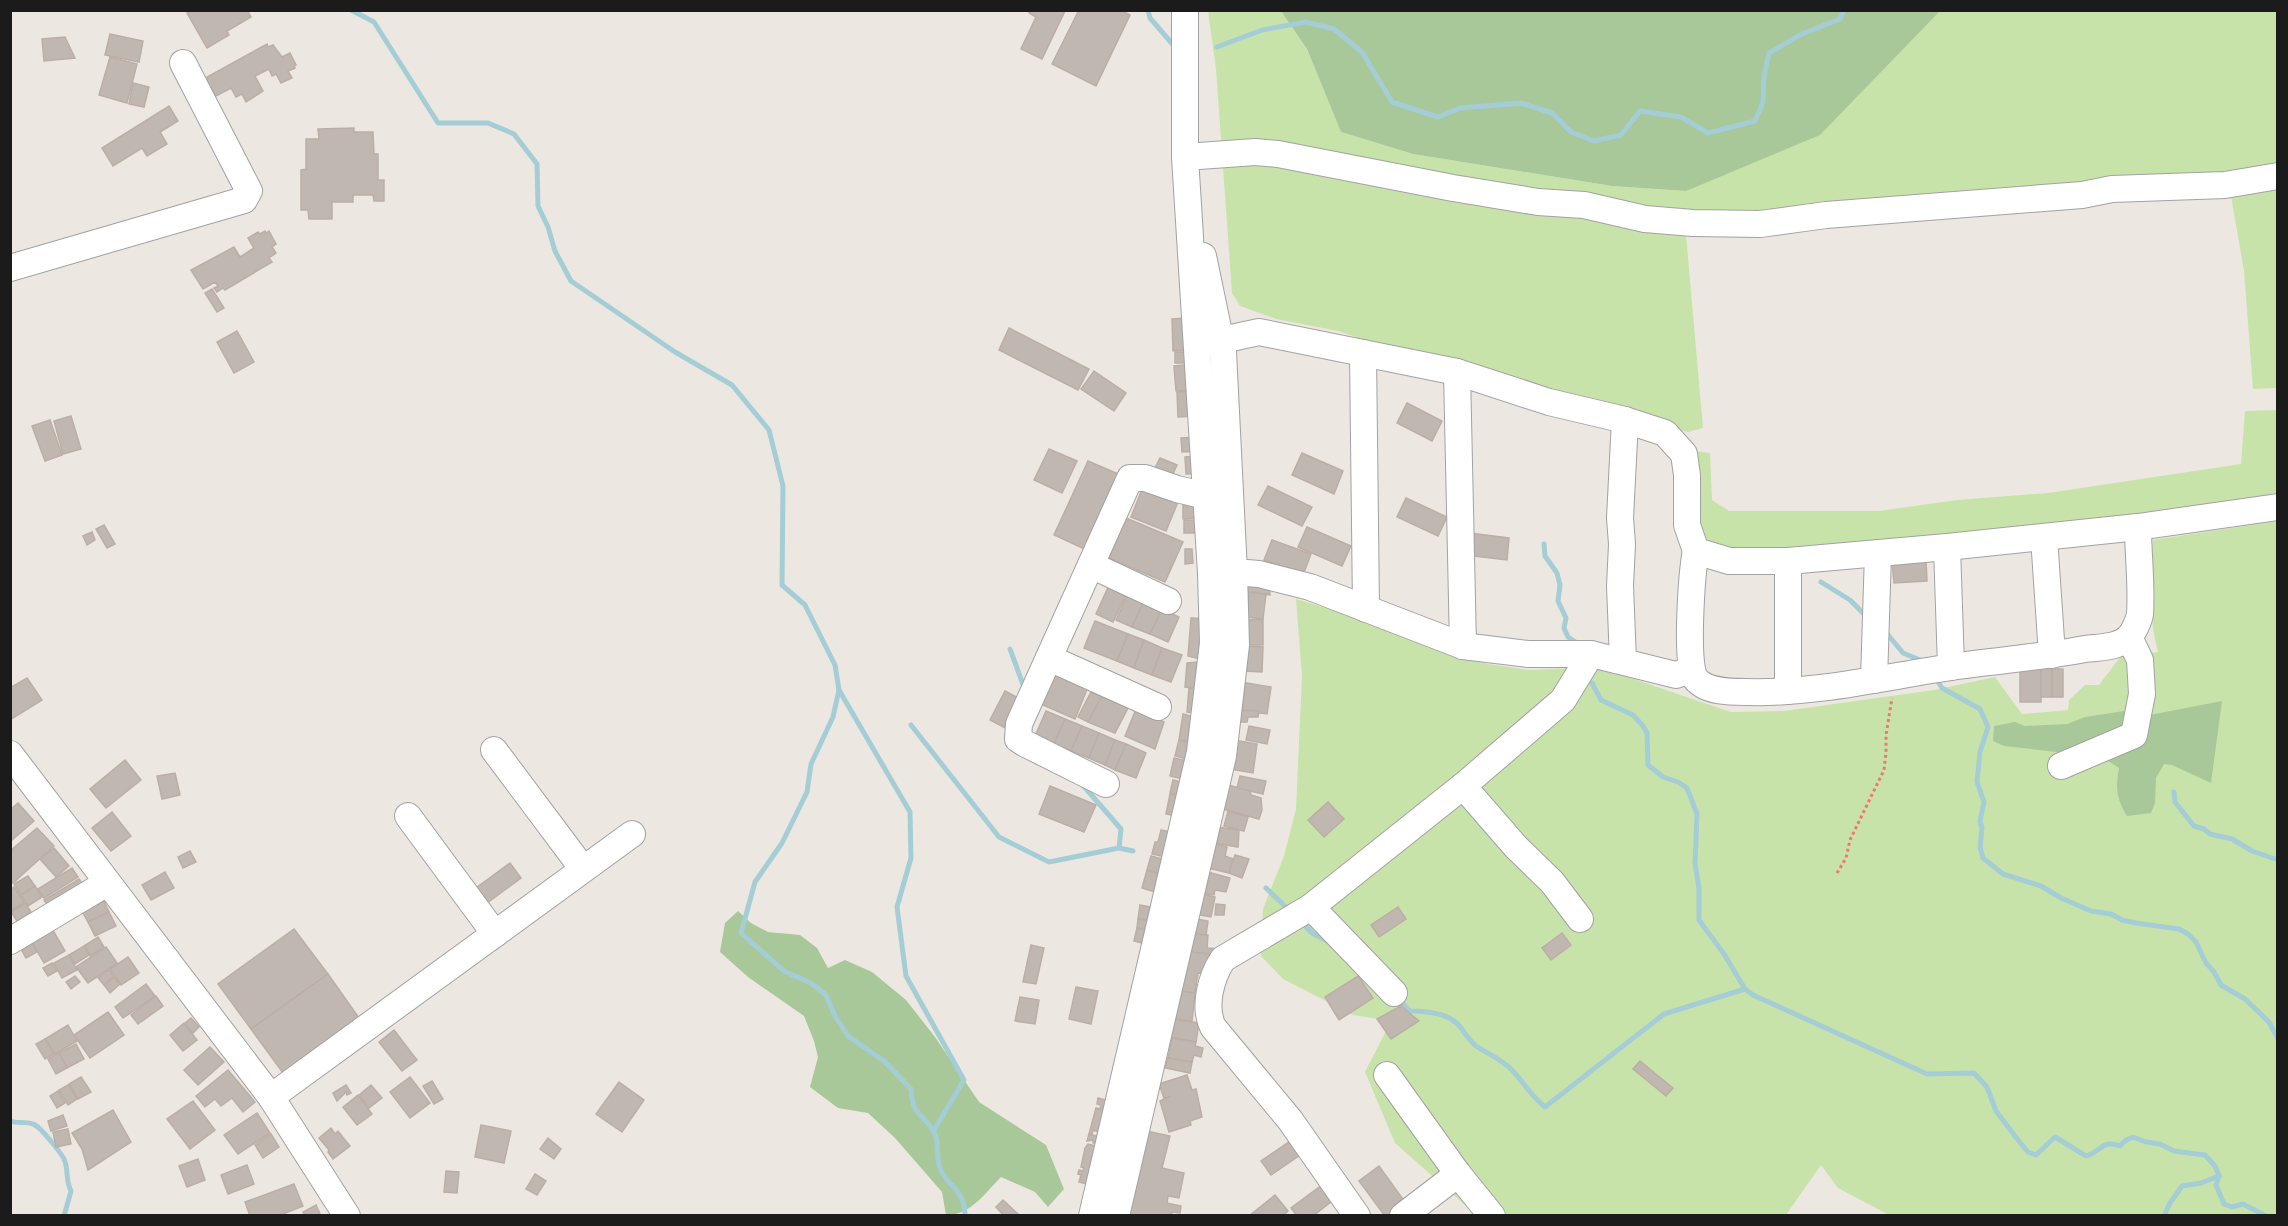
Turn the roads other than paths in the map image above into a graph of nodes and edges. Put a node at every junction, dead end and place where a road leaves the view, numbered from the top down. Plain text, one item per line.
1 (1185, 10) edge
2 (183, 63) dead end
3 (1186, 169) junction
4 (2277, 176) edge
5 (10, 268) edge
6 (1222, 340) junction
7 (1363, 353) junction
8 (1457, 372) junction
9 (1625, 420) junction
10 (1206, 496) junction
11 (2277, 507) edge
12 (2138, 527) junction
13 (2044, 537) junction
14 (1947, 548) junction
15 (1696, 551) junction
16 (1878, 554) junction
17 (1788, 561) junction
18 (1091, 565) junction
19 (1234, 573) junction
20 (1168, 601) dead end
21 (1366, 609) junction
22 (2129, 637) junction
23 (1463, 646) junction
24 (1591, 654) junction
25 (2052, 655) junction
26 (1049, 658) junction
27 (1623, 661) junction
28 (1952, 668) junction
29 (1691, 670) junction
30 (1885, 678) junction
31 (1788, 691) junction
32 (1158, 707) dead end
33 (494, 750) dead end
34 (10, 754) edge
35 (2061, 766) dead end
36 (1106, 784) dead end
37 (1463, 786) junction
38 (408, 816) dead end
39 (632, 834) dead end
40 (583, 869) junction
41 (106, 883) junction
42 (1311, 907) junction
43 (1580, 919) dead end
44 (495, 934) junction
45 (10, 941) edge
46 (1394, 993) dead end
47 (1387, 1075) dead end
48 (271, 1097) junction
49 (1458, 1174) junction
50 (347, 1215) edge
51 (1092, 1215) edge
52 (1116, 1215) edge
53 (1357, 1215) edge
54 (1403, 1215) edge
55 (1492, 1215) edge

1 - 3 street
2 - 5 street
3 - 4 street
3 - 6 street
3 - 10 street
6 - 7 street
6 - 19 street
7 - 8 street
7 - 21 street
8 - 9 street
8 - 23 street
9 - 15 street
9 - 27 street
10 - 18 street
10 - 51 street
11 - 12 street
12 - 13 street
12 - 22 street
13 - 14 street
13 - 25 street
14 - 16 street
14 - 28 street
15 - 17 street
15 - 29 street
16 - 17 street
16 - 30 street
17 - 31 street
18 - 20 street
18 - 26 street
19 - 21 street
19 - 52 street
21 - 23 street
22 - 25 street
22 - 35 street
23 - 24 street
24 - 27 street
24 - 37 street
25 - 28 street
26 - 32 street
26 - 36 street
27 - 29 street
28 - 30 street
29 - 31 street
30 - 31 street
33 - 40 street
34 - 41 street
37 - 42 street
37 - 43 street
38 - 44 street
39 - 40 street
40 - 44 street
41 - 45 street
41 - 48 street
42 - 46 street
42 - 53 street
44 - 48 street
47 - 49 street
48 - 50 street
49 - 54 street
49 - 55 street

